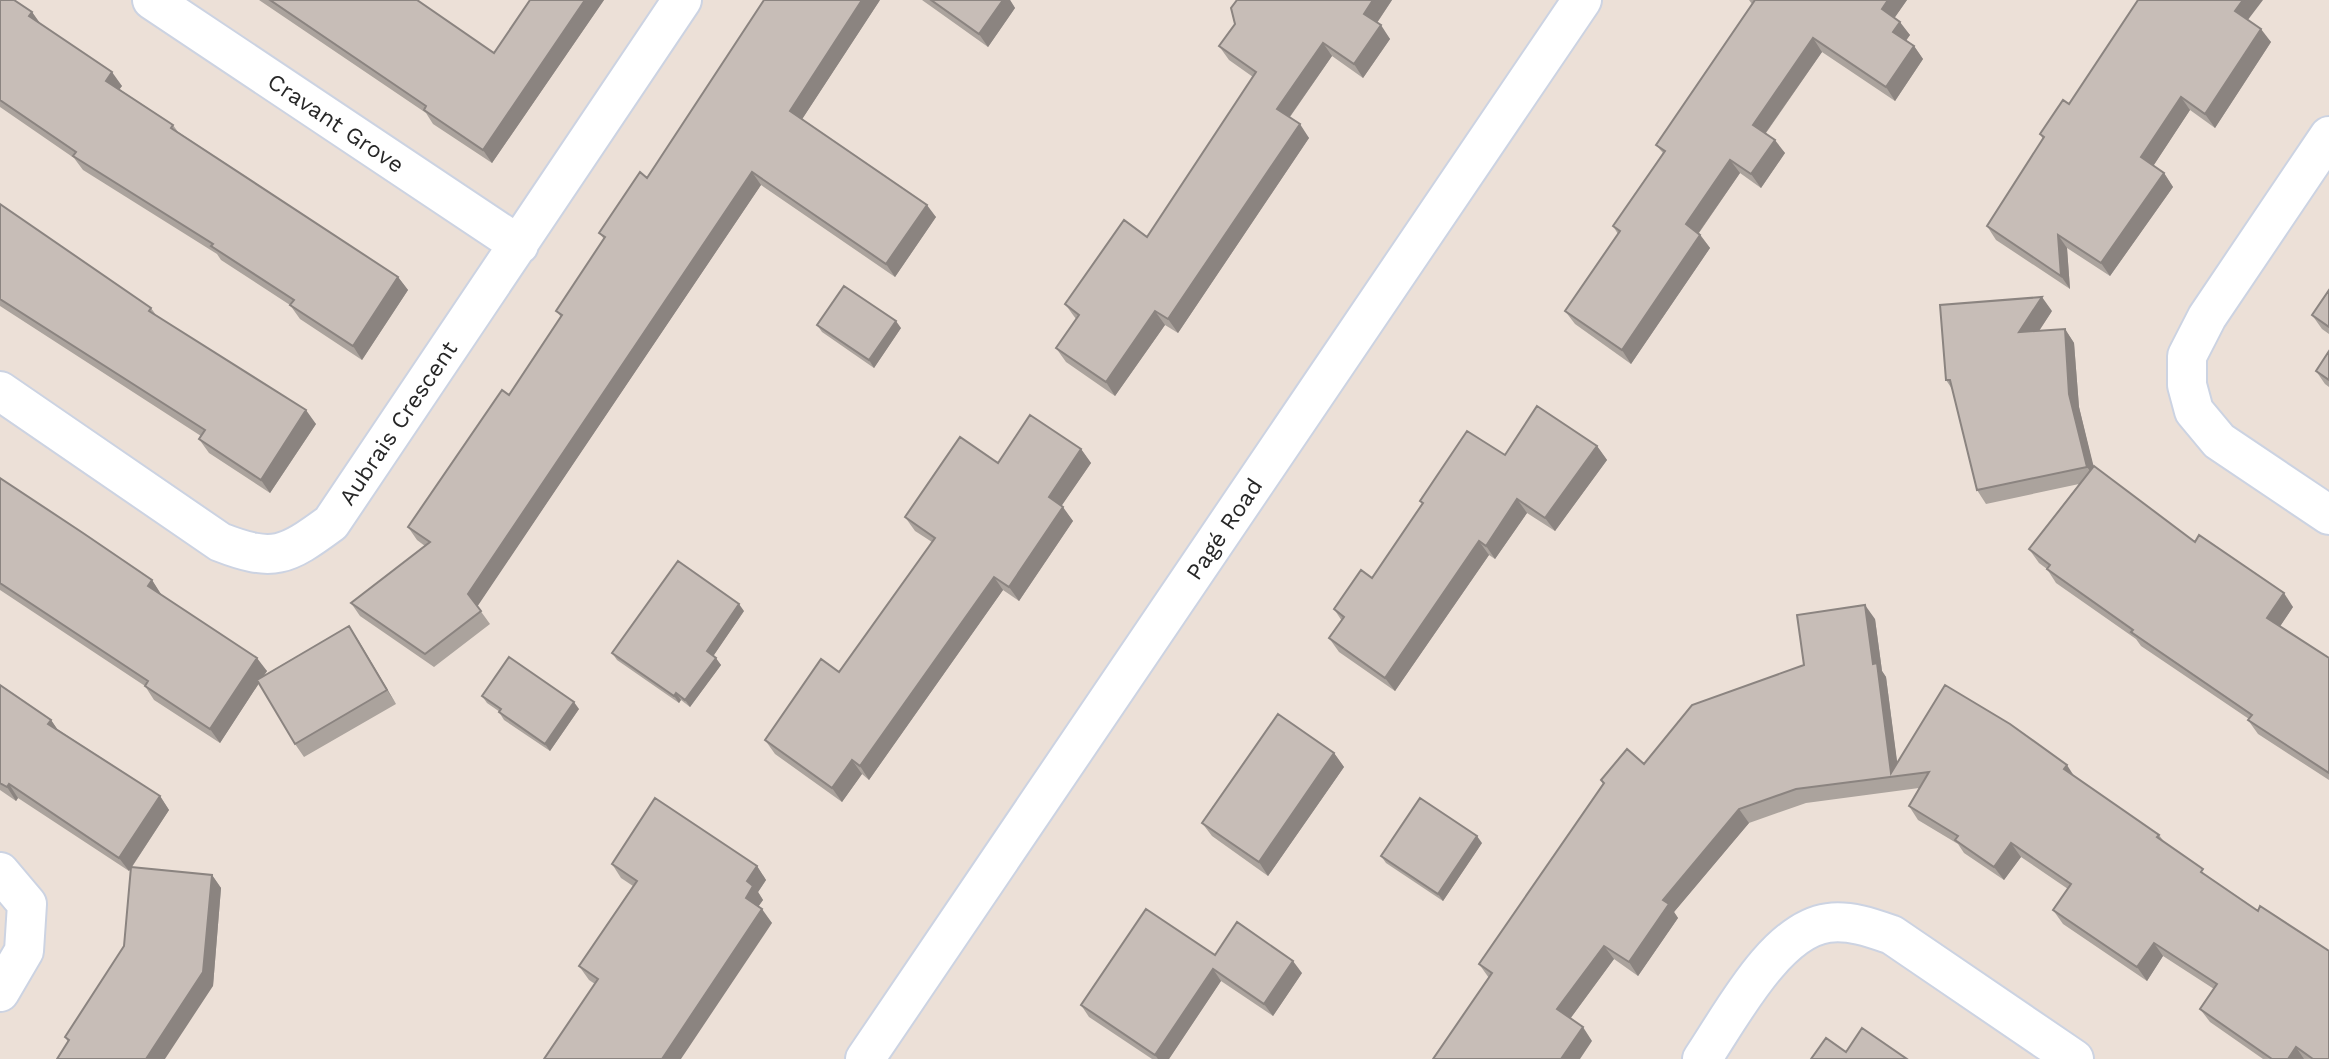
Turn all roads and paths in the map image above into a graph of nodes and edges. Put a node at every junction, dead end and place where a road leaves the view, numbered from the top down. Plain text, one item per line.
1 (152, 0) edge
2 (682, 0) edge
3 (1582, 0) edge
4 (2329, 136) edge
5 (519, 245) junction
6 (0, 391) edge
7 (2329, 515) edge
8 (0, 872) edge
9 (0, 992) edge
10 (865, 1059) edge
11 (1702, 1059) edge
12 (2074, 1059) edge

1 - 5 street, Cravant Grove
2 - 5 street, Aubrais Crescent
3 - 10 street, Pagé Road
4 - 7 street
5 - 6 street, Aubrais Crescent
8 - 9 street
11 - 12 street

